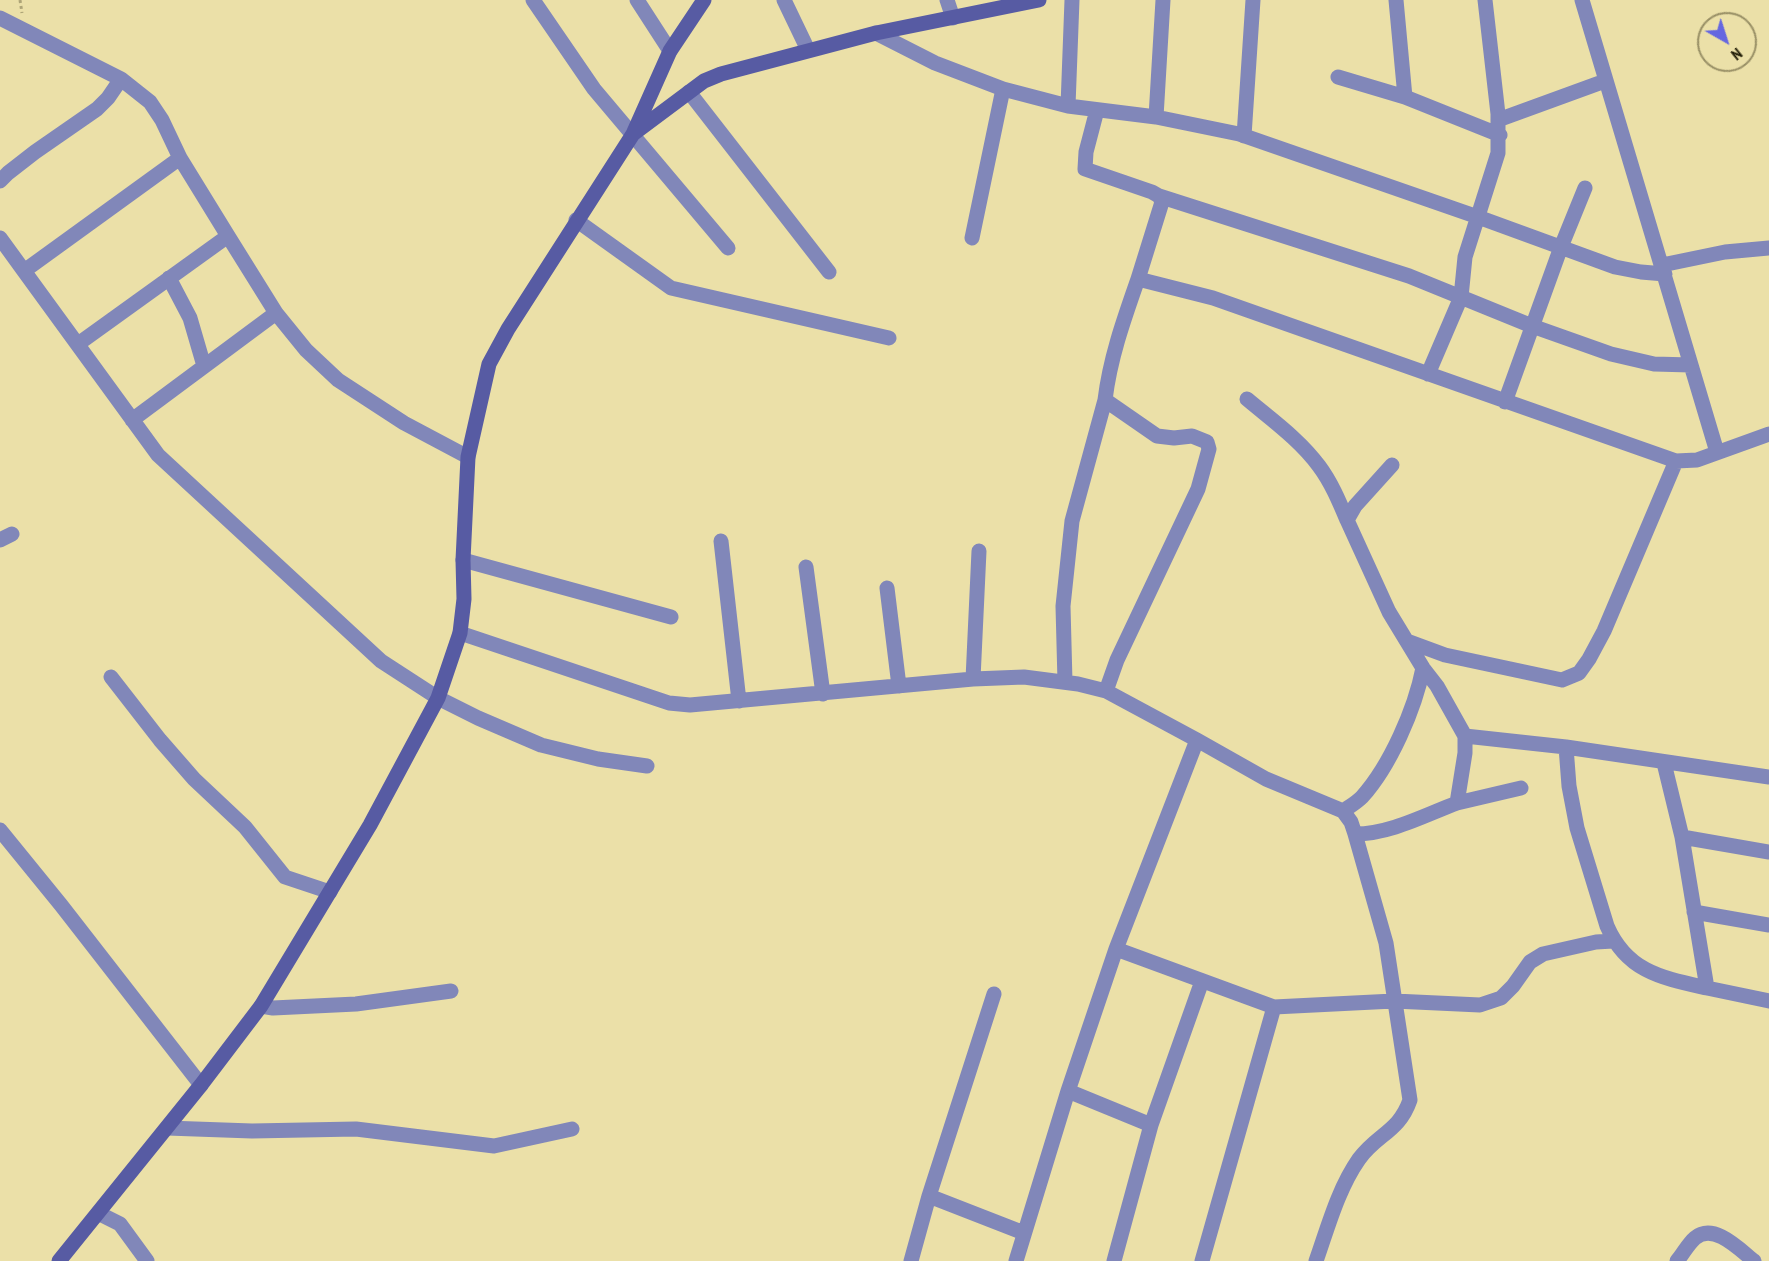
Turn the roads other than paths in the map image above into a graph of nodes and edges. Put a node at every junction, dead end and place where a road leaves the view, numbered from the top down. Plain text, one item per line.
1 (532, 0) edge
2 (637, 0) edge
3 (704, 0) edge
4 (784, 0) edge
5 (947, 0) edge
6 (1039, 0) edge
7 (1072, 0) edge
8 (1163, 0) edge
9 (1253, 0) edge
10 (1396, 0) edge
11 (1485, 0) edge
12 (1582, 0) edge
13 (0, 18) edge
14 (953, 18) junction
15 (876, 33) junction
16 (808, 50) junction
17 (670, 51) junction
18 (1338, 77) dead end
19 (121, 79) junction
20 (1605, 81) junction
21 (1003, 89) junction
22 (689, 92) junction
23 (1405, 97) junction
24 (1068, 106) junction
25 (1097, 110) junction
26 (1156, 117) junction
27 (1499, 127) junction
28 (633, 134) junction
29 (1244, 136) junction
30 (180, 158) junction
31 (0, 181) edge
32 (1585, 188) dead end
33 (1159, 196) junction
34 (1478, 217) junction
35 (576, 220) junction
36 (228, 236) junction
37 (0, 238) edge
38 (972, 238) dead end
39 (1561, 247) junction
40 (728, 248) dead end
41 (1769, 248) edge
42 (1663, 270) junction
43 (24, 271) junction
44 (829, 272) dead end
45 (169, 278) junction
46 (1138, 279) junction
47 (1461, 297) junction
48 (276, 313) junction
49 (1533, 326) junction
50 (889, 338) dead end
51 (78, 344) junction
52 (1691, 365) junction
53 (204, 366) junction
54 (1428, 374) junction
55 (1247, 399) dead end
56 (1104, 400) junction
57 (1505, 402) junction
58 (132, 420) junction
59 (1769, 434) edge
60 (1717, 452) junction
61 (468, 457) junction
62 (1676, 462) junction
63 (1392, 465) dead end
64 (1347, 520) junction
65 (721, 541) dead end
66 (979, 551) dead end
67 (463, 560) junction
68 (806, 567) dead end
69 (887, 588) dead end
70 (671, 617) dead end
71 (460, 633) junction
72 (1407, 641) junction
73 (1423, 668) junction
74 (111, 677) dead end
75 (973, 679) junction
76 (1065, 682) junction
77 (899, 686) junction
78 (1106, 691) junction
79 (823, 694) junction
80 (438, 698) junction
81 (739, 701) junction
82 (1466, 736) junction
83 (1197, 740) junction
84 (1566, 747) junction
85 (1664, 762) junction
86 (647, 766) dead end
87 (1769, 777) edge
88 (1521, 788) dead end
89 (1457, 803) junction
90 (1343, 811) junction
91 (0, 830) edge
92 (1356, 834) junction
93 (1682, 837) junction
94 (1769, 852) edge
95 (330, 892) junction
96 (1694, 912) junction
97 (1769, 925) edge
98 (1613, 940) junction
99 (1116, 950) junction
100 (1202, 981) junction
101 (1707, 988) junction
102 (451, 992) dead end
103 (994, 994) dead end
104 (1769, 1000) edge
105 (1394, 1001) junction
106 (261, 1006) junction
107 (1274, 1007) junction
108 (201, 1085) junction
109 (1068, 1091) junction
110 (1151, 1125) junction
111 (167, 1128) junction
112 (572, 1129) dead end
113 (929, 1196) junction
114 (98, 1213) junction
115 (1024, 1233) junction
116 (60, 1261) edge
117 (147, 1261) edge
118 (911, 1261) edge
119 (1016, 1261) edge
120 (1114, 1261) edge
121 (1202, 1261) edge
122 (1316, 1261) edge
123 (1677, 1261) edge
124 (1754, 1261) edge

1 - 28 street
2 - 17 street
3 - 17 street
4 - 16 street
5 - 14 street
6 - 14 street
7 - 24 street
8 - 26 street
9 - 29 street
10 - 23 street
11 - 27 street
12 - 20 street
13 - 19 street
14 - 15 street
15 - 16 street
15 - 21 street
16 - 22 street
17 - 28 street
18 - 23 street
19 - 30 street
19 - 31 street
20 - 27 street
20 - 42 street
21 - 24 street
21 - 38 street
22 - 28 street
22 - 44 street
23 - 27 street
24 - 25 street
25 - 26 street
25 - 33 street
26 - 29 street
27 - 34 street
28 - 35 street
28 - 40 street
29 - 34 street
30 - 36 street
30 - 43 street
32 - 39 street
33 - 46 street
33 - 47 street
34 - 39 street
34 - 47 street
35 - 50 street
35 - 61 street
36 - 45 street
36 - 48 street
37 - 43 street
39 - 42 street
39 - 49 street
41 - 42 street
42 - 52 street
43 - 51 street
45 - 51 street
45 - 53 street
46 - 54 street
46 - 56 street
47 - 49 street
47 - 54 street
48 - 53 street
48 - 61 street
49 - 52 street
49 - 57 street
51 - 58 street
52 - 60 street
53 - 58 street
54 - 57 street
55 - 64 street
56 - 76 street
56 - 78 street
57 - 62 street
58 - 80 street
59 - 60 street
60 - 62 street
61 - 67 street
62 - 72 street
63 - 64 street
64 - 72 street
65 - 81 street
66 - 75 street
67 - 70 street
67 - 71 street
68 - 79 street
69 - 77 street
71 - 80 street
71 - 81 street
72 - 73 street
73 - 82 street
73 - 90 street
74 - 95 street
75 - 76 street
75 - 77 street
76 - 78 street
77 - 79 street
78 - 83 street
79 - 81 street
80 - 86 street
80 - 95 street
82 - 84 street
82 - 89 street
83 - 90 street
83 - 99 street
84 - 85 street
84 - 98 street
85 - 87 street
85 - 93 street
88 - 89 street
89 - 92 street
90 - 92 street
91 - 108 street
92 - 105 street
93 - 94 street
93 - 96 street
95 - 106 street
96 - 97 street
96 - 101 street
98 - 101 street
98 - 105 street
99 - 100 street
99 - 109 street
100 - 107 street
100 - 110 street
101 - 104 street
102 - 106 street
103 - 113 street
105 - 107 street
105 - 122 street
106 - 108 street
107 - 121 street
108 - 111 street
109 - 110 street
109 - 115 street
110 - 120 street
111 - 112 street
111 - 114 street
113 - 115 street
113 - 118 street
114 - 116 street
114 - 117 street
115 - 119 street
123 - 124 street

